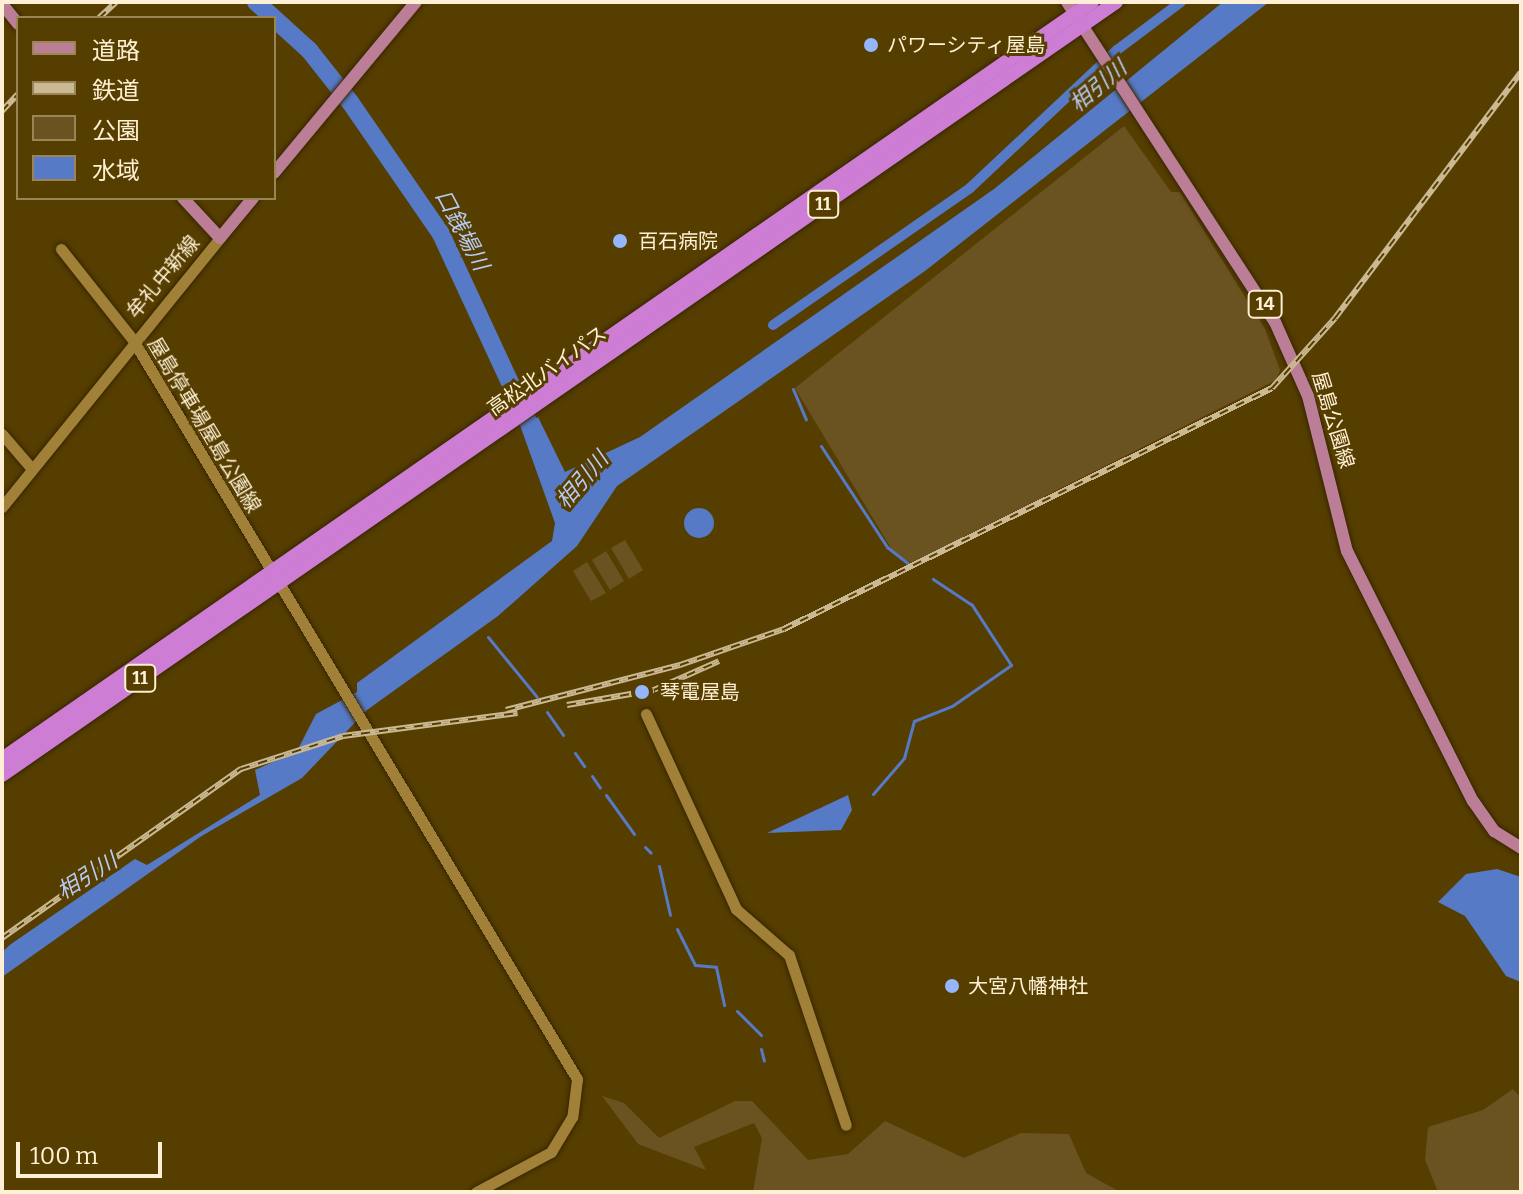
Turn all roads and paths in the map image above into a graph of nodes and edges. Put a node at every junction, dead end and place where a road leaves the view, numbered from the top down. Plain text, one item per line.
1 (416, 2) edge
2 (1092, 2) edge
3 (1116, 2) edge
4 (2, 4) edge
5 (1075, 13) edge
6 (16, 22) edge
7 (276, 171) edge
8 (185, 200) edge
9 (251, 200) edge
10 (220, 238) junction
11 (61, 249) dead end
12 (133, 340) junction
13 (2, 434) edge
14 (32, 469) junction
15 (2, 507) edge
16 (275, 577) junction
17 (646, 714) dead end
18 (2, 759) edge
19 (2, 775) edge
20 (1521, 848) edge
21 (846, 1125) dead end
22 (476, 1192) edge

1 - 7 main road
2 - 5 highway, 高松北バイパス / 11
3 - 5 highway, 高松北バイパス / 11
4 - 6 main road
5 - 16 highway, 高松北バイパス / 11
5 - 20 main road, 屋島公園線 / 14
8 - 10 main road
9 - 10 main road
10 - 12 street, 牟礼中新線
11 - 12 street
12 - 14 street, 屋島停車場屋島公園線
12 - 16 street, 屋島停車場屋島公園線
13 - 14 street
14 - 15 street
16 - 18 highway, 高松北バイパス / 11
16 - 19 highway, 高松北バイパス / 11
16 - 22 street, 屋島停車場屋島公園線
17 - 21 street

